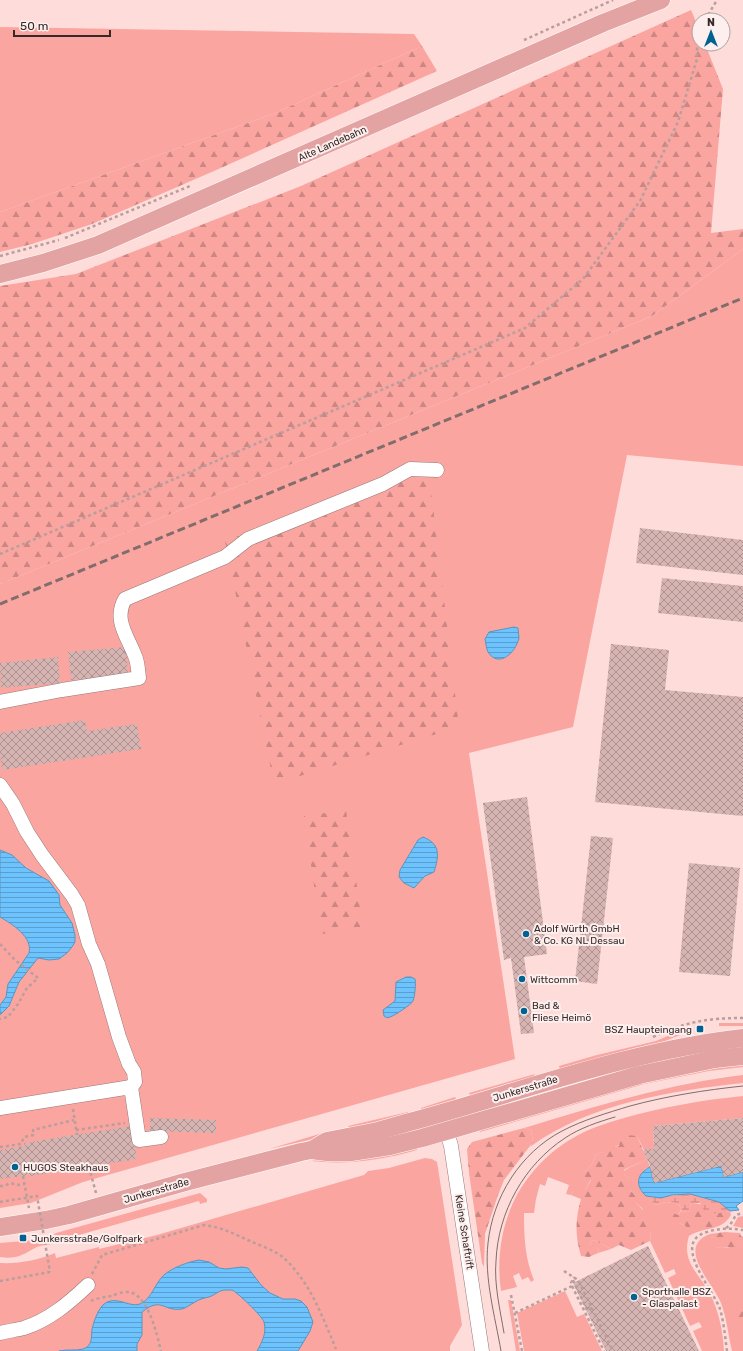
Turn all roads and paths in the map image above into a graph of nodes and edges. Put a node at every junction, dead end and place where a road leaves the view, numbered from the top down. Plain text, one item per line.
1 (613, 0) edge
2 (661, 0) edge
3 (717, 0) edge
4 (710, 12) edge
5 (517, 43) dead end
6 (697, 52) edge
7 (194, 185) dead end
8 (0, 256) edge
9 (0, 274) edge
10 (437, 470) dead end
11 (0, 554) edge
12 (0, 702) edge
13 (1, 788) edge
14 (0, 944) edge
15 (0, 1019) edge
16 (743, 1038) edge
17 (743, 1056) edge
18 (131, 1088) junction
19 (71, 1097) junction
20 (0, 1108) edge
21 (442, 1113) junction
22 (74, 1120) junction
23 (136, 1121) junction
24 (76, 1130) junction
25 (447, 1130) junction
26 (77, 1134) dead end
27 (162, 1137) dead end
28 (0, 1147) edge
29 (311, 1150) junction
30 (89, 1167) dead end
31 (23, 1176) dead end
32 (24, 1184) junction
33 (0, 1186) edge
34 (0, 1202) edge
35 (100, 1206) junction
36 (743, 1213) edge
37 (31, 1223) junction
38 (0, 1228) edge
39 (726, 1228) junction
40 (743, 1230) edge
41 (564, 1271) dead end
42 (573, 1278) junction
43 (0, 1280) edge
44 (88, 1286) joint
45 (572, 1286) junction
46 (511, 1295) dead end
47 (88, 1302) dead end
48 (514, 1313) junction
49 (0, 1333) edge
50 (336, 1349) dead end
51 (161, 1351) edge
52 (482, 1351) edge
53 (522, 1351) edge
54 (604, 1351) edge
55 (613, 1351) edge
56 (726, 1351) edge

1 - 5 path
2 - 9 main road, Alte Landebahn
3 - 4 path
6 - 11 path
7 - 8 path
10 - 12 street
13 - 18 street
14 - 15 path
16 - 21 main road, Junkersstraße
17 - 25 main road, Junkersstraße
18 - 19 street
18 - 23 street
19 - 20 street
19 - 22 path
21 - 25 street, Kleine Schaftrift
21 - 29 main road, Junkersstraße
22 - 24 path
22 - 28 path
23 - 24 path
23 - 27 street
24 - 26 path
25 - 29 main road, Junkersstraße
25 - 52 street, Kleine Schaftrift
29 - 35 main road, Junkersstraße
30 - 35 path
31 - 32 path
32 - 33 path
32 - 37 path
34 - 43 path, bridge
35 - 37 main road, Junkersstraße
36 - 39 path
37 - 38 main road, Junkersstraße
39 - 40 path
39 - 56 path
41 - 42 path
42 - 45 path
42 - 55 path
44 - 49 street
44 - 50 path
45 - 48 path
45 - 54 path
46 - 48 path
47 - 51 path
48 - 53 path

